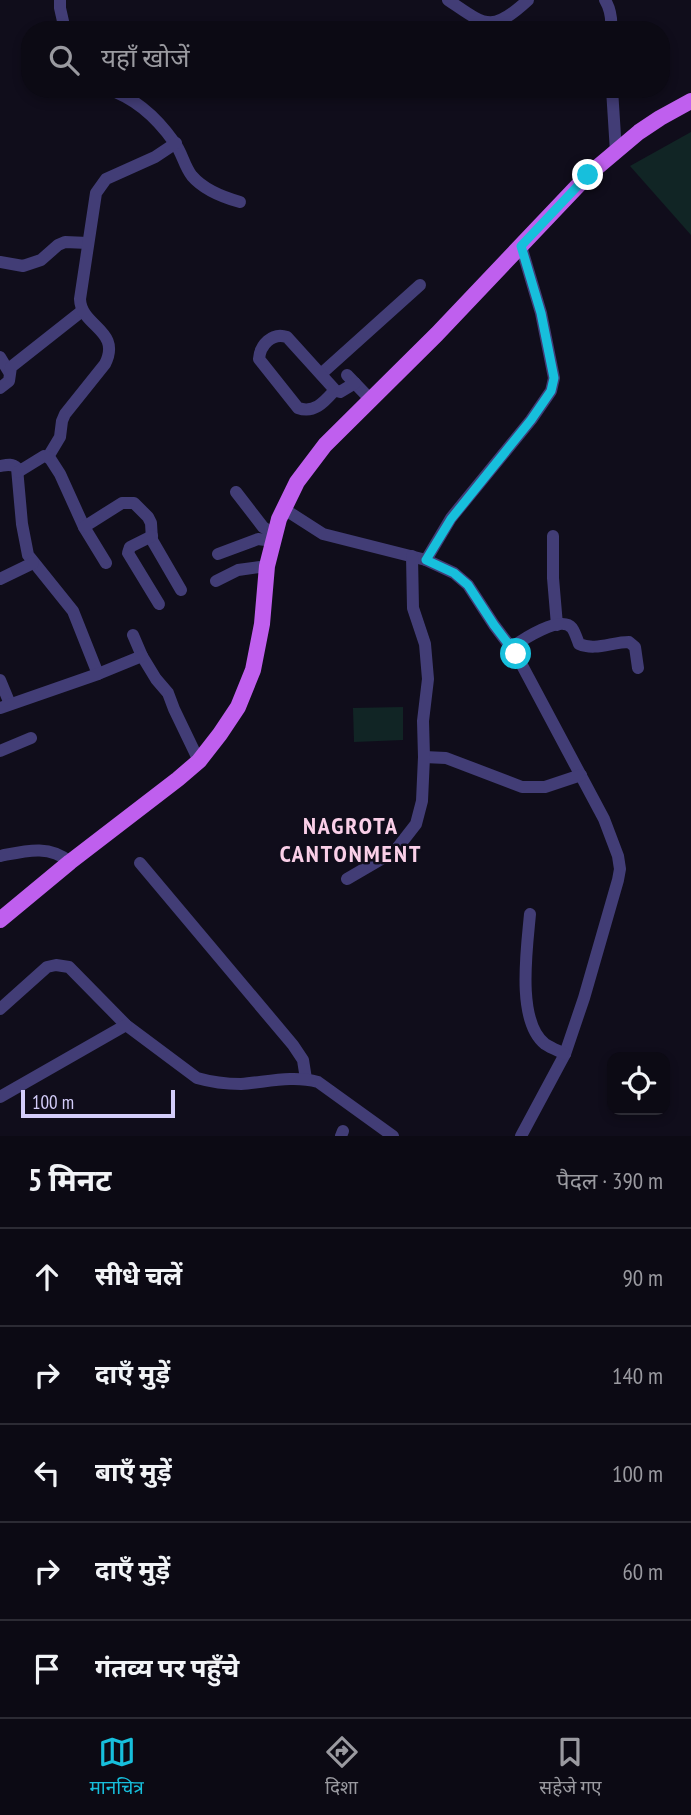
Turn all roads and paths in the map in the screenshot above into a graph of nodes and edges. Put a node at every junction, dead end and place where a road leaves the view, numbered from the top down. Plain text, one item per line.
1 (60, 0) edge
2 (448, 0) edge
3 (528, 0) edge
4 (605, 0) edge
5 (63, 21) edge
6 (482, 21) edge
7 (492, 21) edge
8 (612, 21) edge
9 (129, 98) edge
10 (613, 98) edge
11 (691, 101) edge
12 (176, 143) junction
13 (616, 152) junction
14 (240, 202) dead end
15 (88, 243) junction
16 (521, 246) junction
17 (0, 262) edge
18 (420, 285) dead end
19 (82, 311) junction
20 (0, 357) edge
21 (9, 372) junction
22 (321, 374) junction
23 (0, 388) edge
24 (335, 390) junction
25 (371, 400) junction
26 (48, 457) junction
27 (0, 466) edge
28 (18, 472) junction
29 (236, 492) dead end
30 (284, 509) junction
31 (84, 527) junction
32 (152, 536) junction
33 (553, 536) dead end
34 (274, 538) junction
35 (218, 554) dead end
36 (412, 556) junction
37 (426, 560) junction
38 (33, 563) junction
39 (106, 563) dead end
40 (267, 566) junction
41 (0, 579) edge
42 (216, 581) dead end
43 (181, 590) dead end
44 (159, 604) dead end
45 (557, 625) junction
46 (133, 635) dead end
47 (511, 648) junction
48 (142, 656) junction
49 (638, 668) dead end
50 (98, 674) junction
51 (0, 680) edge
52 (5, 706) edge
53 (31, 738) dead end
54 (0, 751) edge
55 (424, 757) junction
56 (199, 761) junction
57 (580, 775) junction
58 (0, 856) edge
59 (70, 862) junction
60 (140, 863) dead end
61 (347, 879) dead end
62 (530, 914) dead end
63 (0, 920) edge
64 (0, 1009) edge
65 (126, 1025) junction
66 (565, 1054) junction
67 (306, 1079) junction
68 (0, 1097) edge
69 (393, 1136) edge
70 (521, 1136) edge

1 - 5 street
2 - 6 street
3 - 7 street
4 - 8 street
9 - 12 street
10 - 13 street
11 - 13 main road
12 - 14 street
12 - 15 street
13 - 16 main road
15 - 17 street
15 - 19 street
16 - 25 main road
16 - 37 street
18 - 22 street
19 - 21 street
19 - 26 street
20 - 21 street
21 - 23 street
22 - 24 street
22 - 24 street
24 - 25 street
25 - 30 main road
26 - 28 street
26 - 31 street
27 - 28 street
28 - 38 street
29 - 34 street
30 - 34 main road
30 - 36 street
31 - 32 street
31 - 39 street
32 - 43 street
32 - 44 street
33 - 45 street
34 - 35 street
34 - 40 main road
36 - 37 street
36 - 55 street
37 - 47 street
38 - 41 street
38 - 50 street
40 - 42 street
40 - 56 main road
45 - 47 street
45 - 49 street
46 - 48 street
47 - 57 street
48 - 50 street
48 - 56 street
50 - 52 street
51 - 52 street
53 - 54 street
55 - 57 street
55 - 61 street
56 - 59 main road
57 - 66 street
58 - 59 street
59 - 63 main road
60 - 67 street
62 - 66 street
64 - 65 street
65 - 67 street
65 - 68 street
66 - 70 street
67 - 69 street

